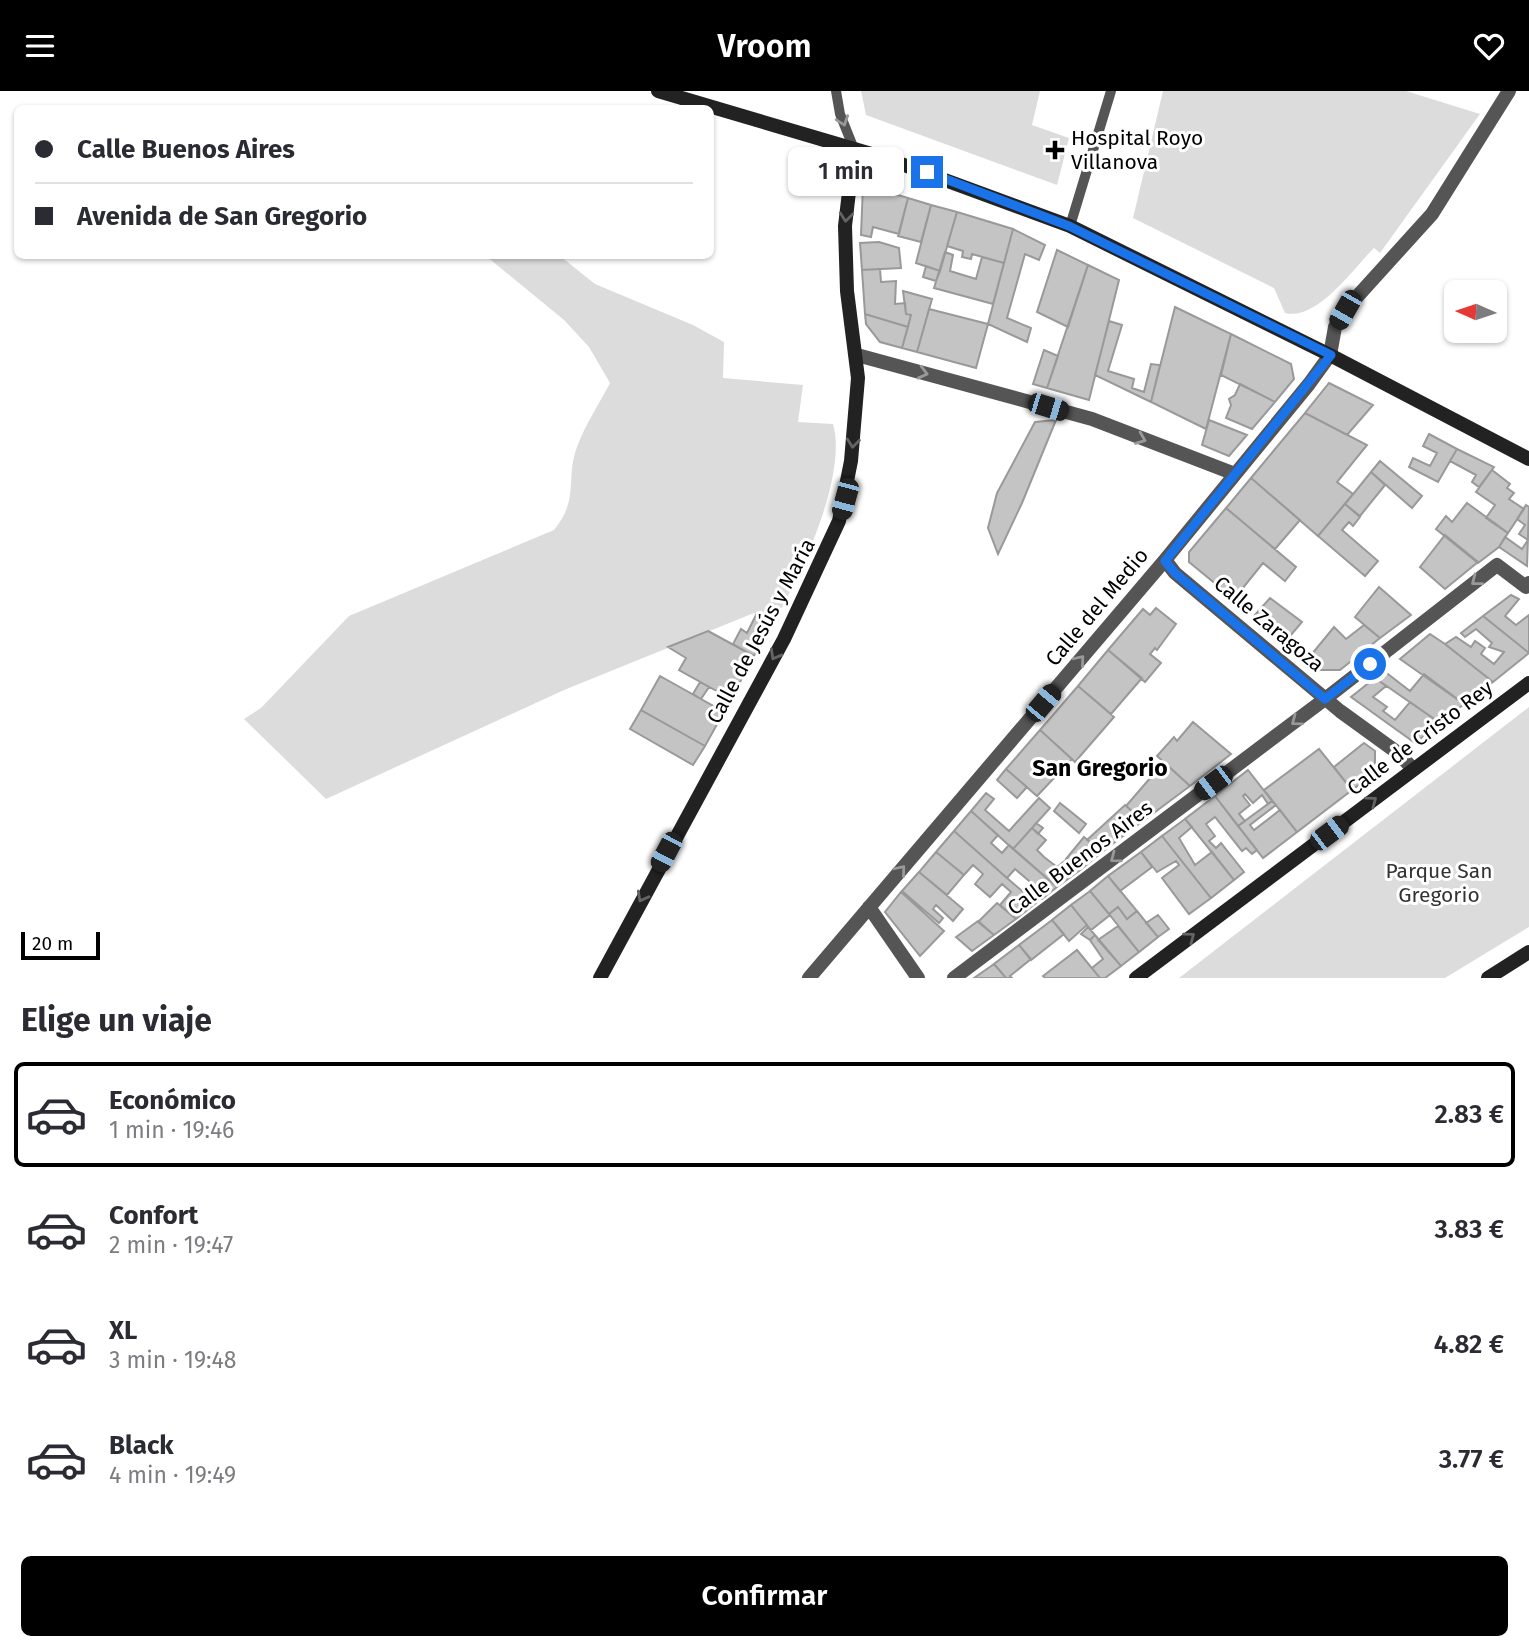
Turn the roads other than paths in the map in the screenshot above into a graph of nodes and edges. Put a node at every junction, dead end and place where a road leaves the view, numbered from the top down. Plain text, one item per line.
1 (658, 91) edge
2 (836, 91) edge
3 (1111, 91) edge
4 (1509, 91) edge
5 (705, 105) edge
6 (714, 108) edge
7 (854, 149) junction
8 (1069, 226) junction
9 (858, 355) junction
10 (1331, 355) junction
11 (1529, 459) edge
12 (1235, 474) junction
13 (1165, 561) junction
14 (1529, 583) edge
15 (1529, 683) edge
16 (1325, 699) junction
17 (1413, 769) junction
18 (869, 907) junction
19 (1529, 952) edge
20 (600, 978) edge
21 (809, 978) edge
22 (918, 978) edge
23 (954, 978) edge
24 (1136, 978) edge
25 (1488, 978) edge

1 - 5 street
2 -> 7 lane
3 - 8 lane
4 - 10 street
6 - 7 street
7 - 8 street
7 -> 9 street, Calle de Jesús y María
8 - 10 street
9 -> 12 street
9 -> 20 street, Calle de Jesús y María
10 - 11 street
10 - 12 street, Calle del Medio
12 - 13 street, Calle del Medio
13 - 16 street, Calle Zaragoza
18 -> 13 street, Calle del Medio
14 -> 16 street, Calle Buenos Aires
15 - 17 street, Calle de Cristo Rey
16 - 17 street, Calle Zaragoza
16 -> 23 street, Calle Buenos Aires
24 -> 17 street, Calle de Cristo Rey
18 - 21 street, Calle del Medio
18 - 22 street
19 - 25 street

